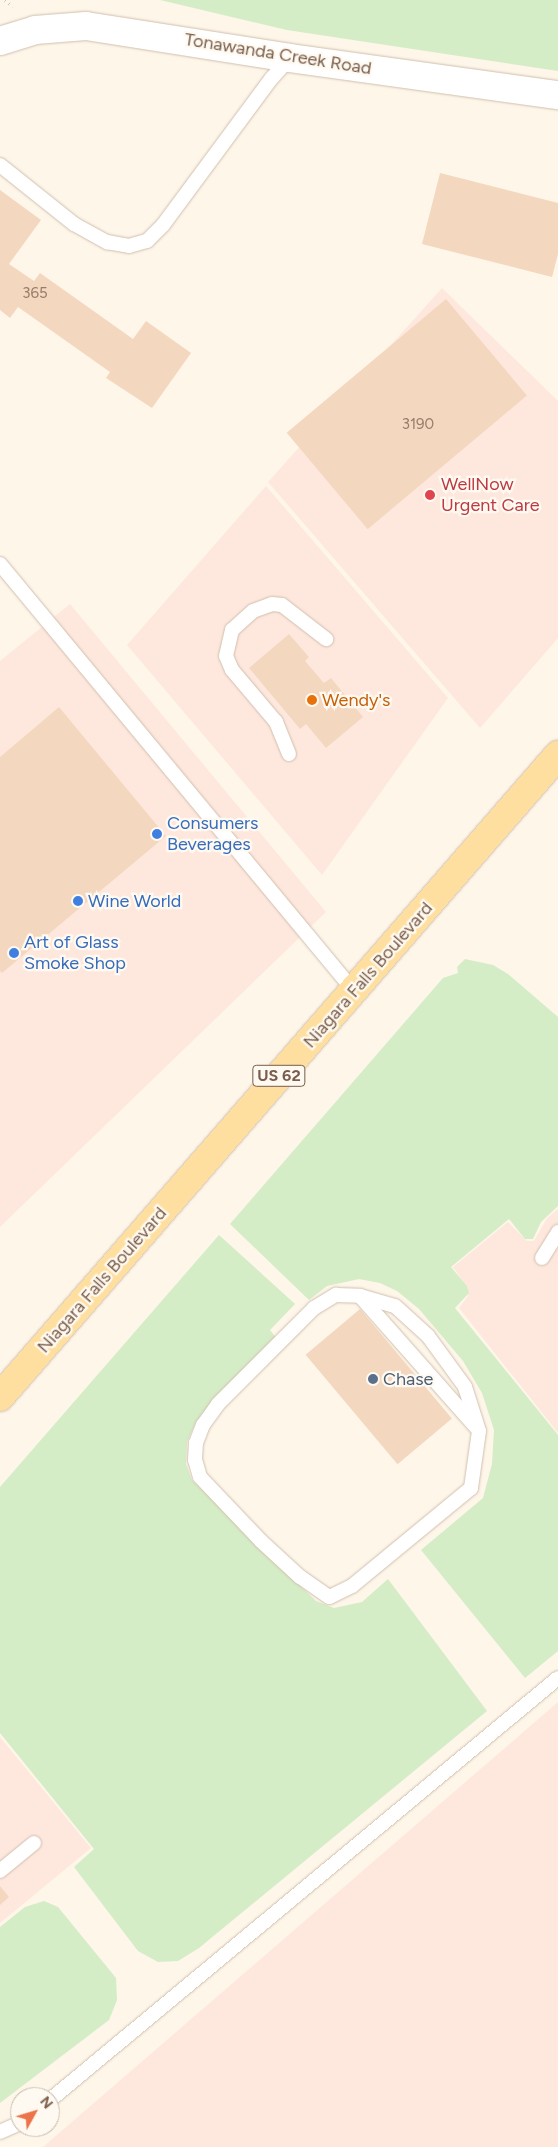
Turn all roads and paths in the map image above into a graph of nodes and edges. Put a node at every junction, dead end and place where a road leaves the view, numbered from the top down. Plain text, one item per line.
1 (5, 0) edge
2 (14, 6) dead end
3 (0, 41) edge
4 (290, 58) junction
5 (558, 95) edge
6 (0, 165) edge
7 (0, 564) edge
8 (326, 639) dead end
9 (289, 754) dead end
10 (558, 755) edge
11 (354, 991) junction
12 (558, 1232) edge
13 (542, 1258) dead end
14 (360, 1296) junction
15 (0, 1397) edge
16 (479, 1431) junction
17 (558, 1678) edge
18 (34, 1843) dead end
19 (0, 1871) edge
20 (60, 2092) edge

1 - 2 path
3 - 4 street, Tonawanda Creek Road
4 - 5 street, Tonawanda Creek Road
4 - 6 lane
7 - 11 lane
8 - 9 lane
10 - 11 main road, Niagara Falls Boulevard / US 62
11 - 15 main road, Niagara Falls Boulevard / US 62
12 - 13 lane
14 - 16 lane
14 - 16 lane
14 - 16 lane
17 - 20 lane
18 - 19 lane

